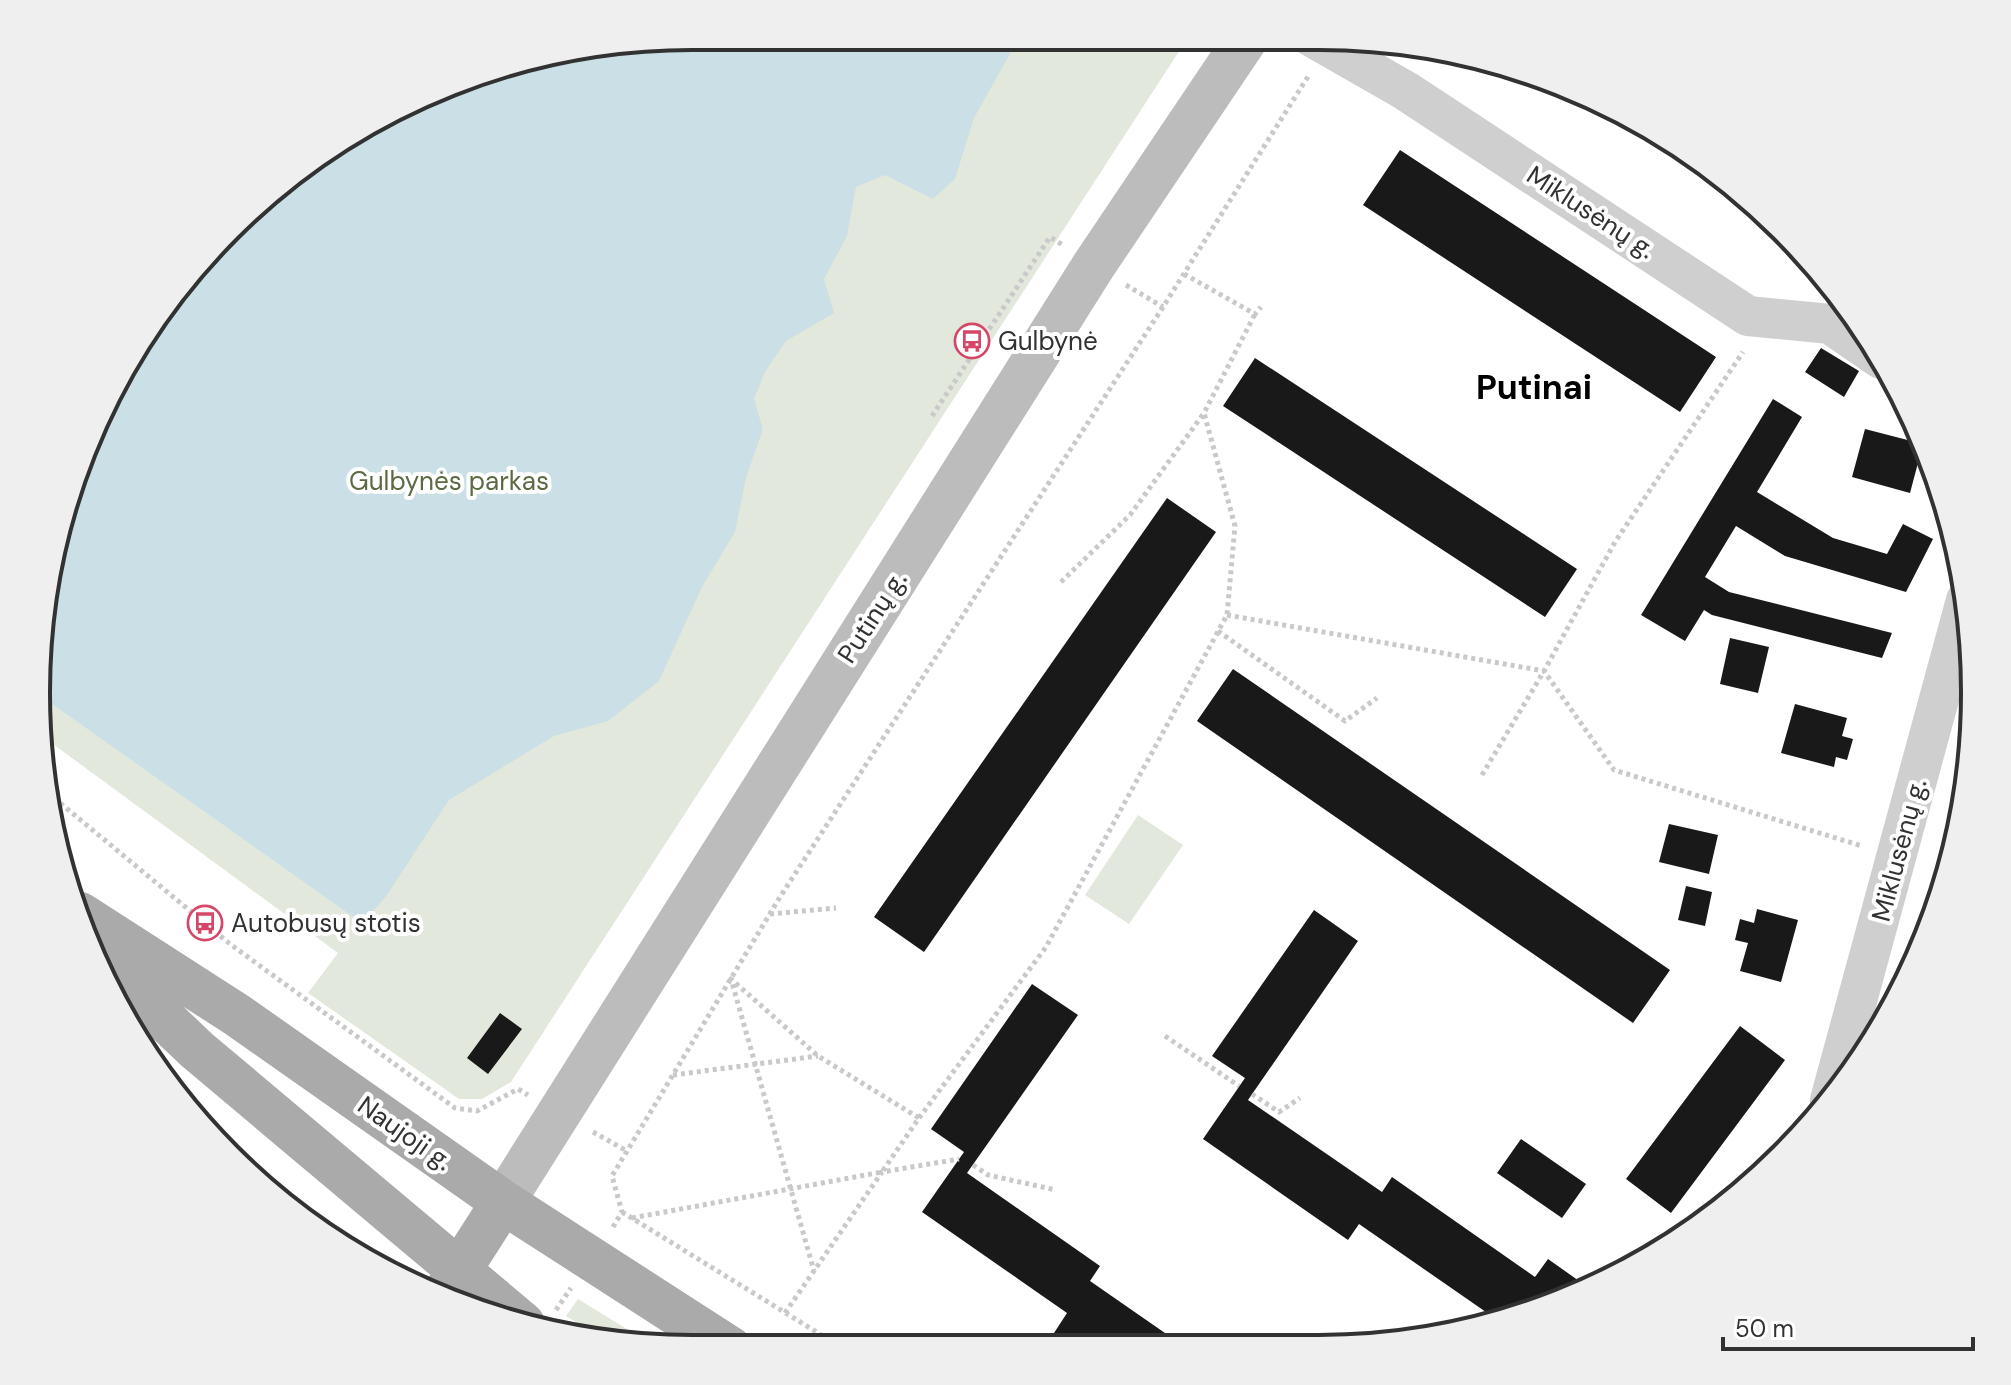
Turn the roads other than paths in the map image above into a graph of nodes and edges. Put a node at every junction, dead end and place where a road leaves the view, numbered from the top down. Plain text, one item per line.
1 (1239, 50) edge
2 (1335, 50) edge
3 (1857, 343) edge
4 (1958, 630) edge
5 (93, 922) edge
6 (113, 970) edge
7 (1839, 1069) edge
8 (503, 1202) junction
9 (450, 1285) edge
10 (496, 1304) edge
11 (710, 1335) edge

1 - 8 main road, Putinų g.
2 - 3 street, Miklusėnų g.
4 - 7 street, Miklusėnų g.
5 - 8 main road, Naujoji g.
6 - 9 main road
8 - 9 main road
8 - 11 main road, Naujoji g.
9 - 10 main road

